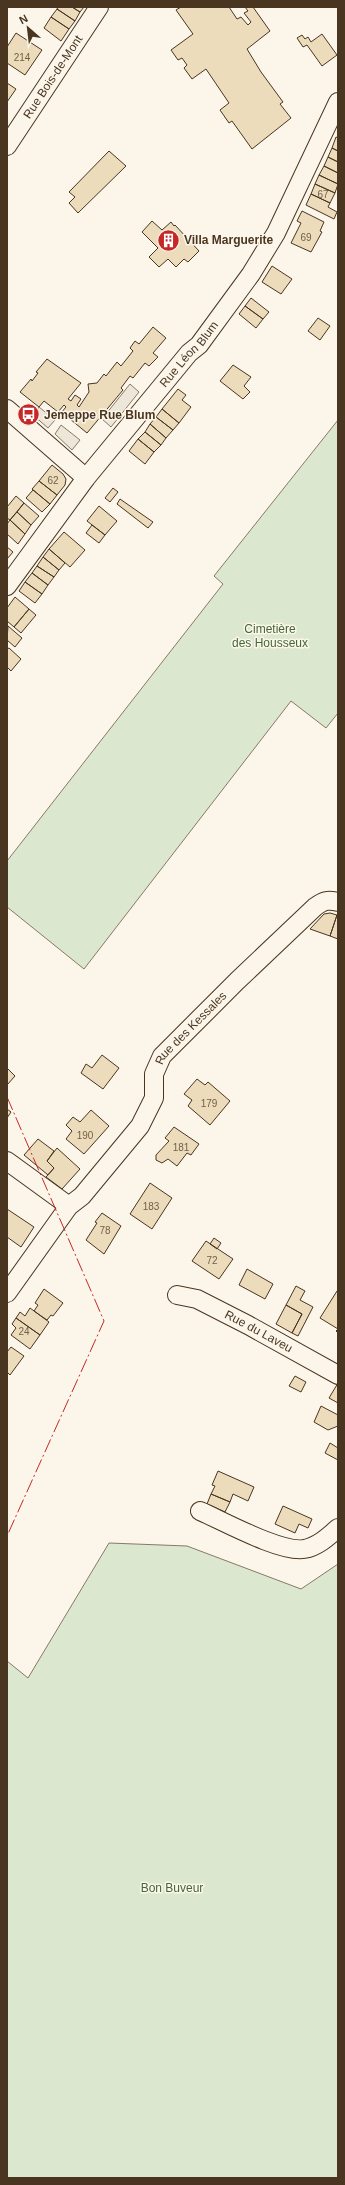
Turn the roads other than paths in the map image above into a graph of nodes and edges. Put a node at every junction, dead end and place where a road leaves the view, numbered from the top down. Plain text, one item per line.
1 (99, 7) edge
2 (338, 102) edge
3 (7, 146) edge
4 (7, 409) edge
5 (92, 472) junction
6 (7, 586) edge
7 (338, 902) edge
8 (7, 1161) edge
9 (69, 1206) junction
10 (7, 1292) edge
11 (177, 1294) dead end
12 (338, 1375) edge
13 (200, 1511) dead end
14 (338, 1528) edge

1 - 3 street, Rue Bois-de-Mont
2 - 5 street, Rue Léon Blum
4 - 5 street
5 - 6 street, Rue Léon Blum
7 - 9 street, Rue des Kessales
8 - 9 street
9 - 10 street, Rue des Kessales
11 - 12 street, Rue du Laveu
13 - 14 street

